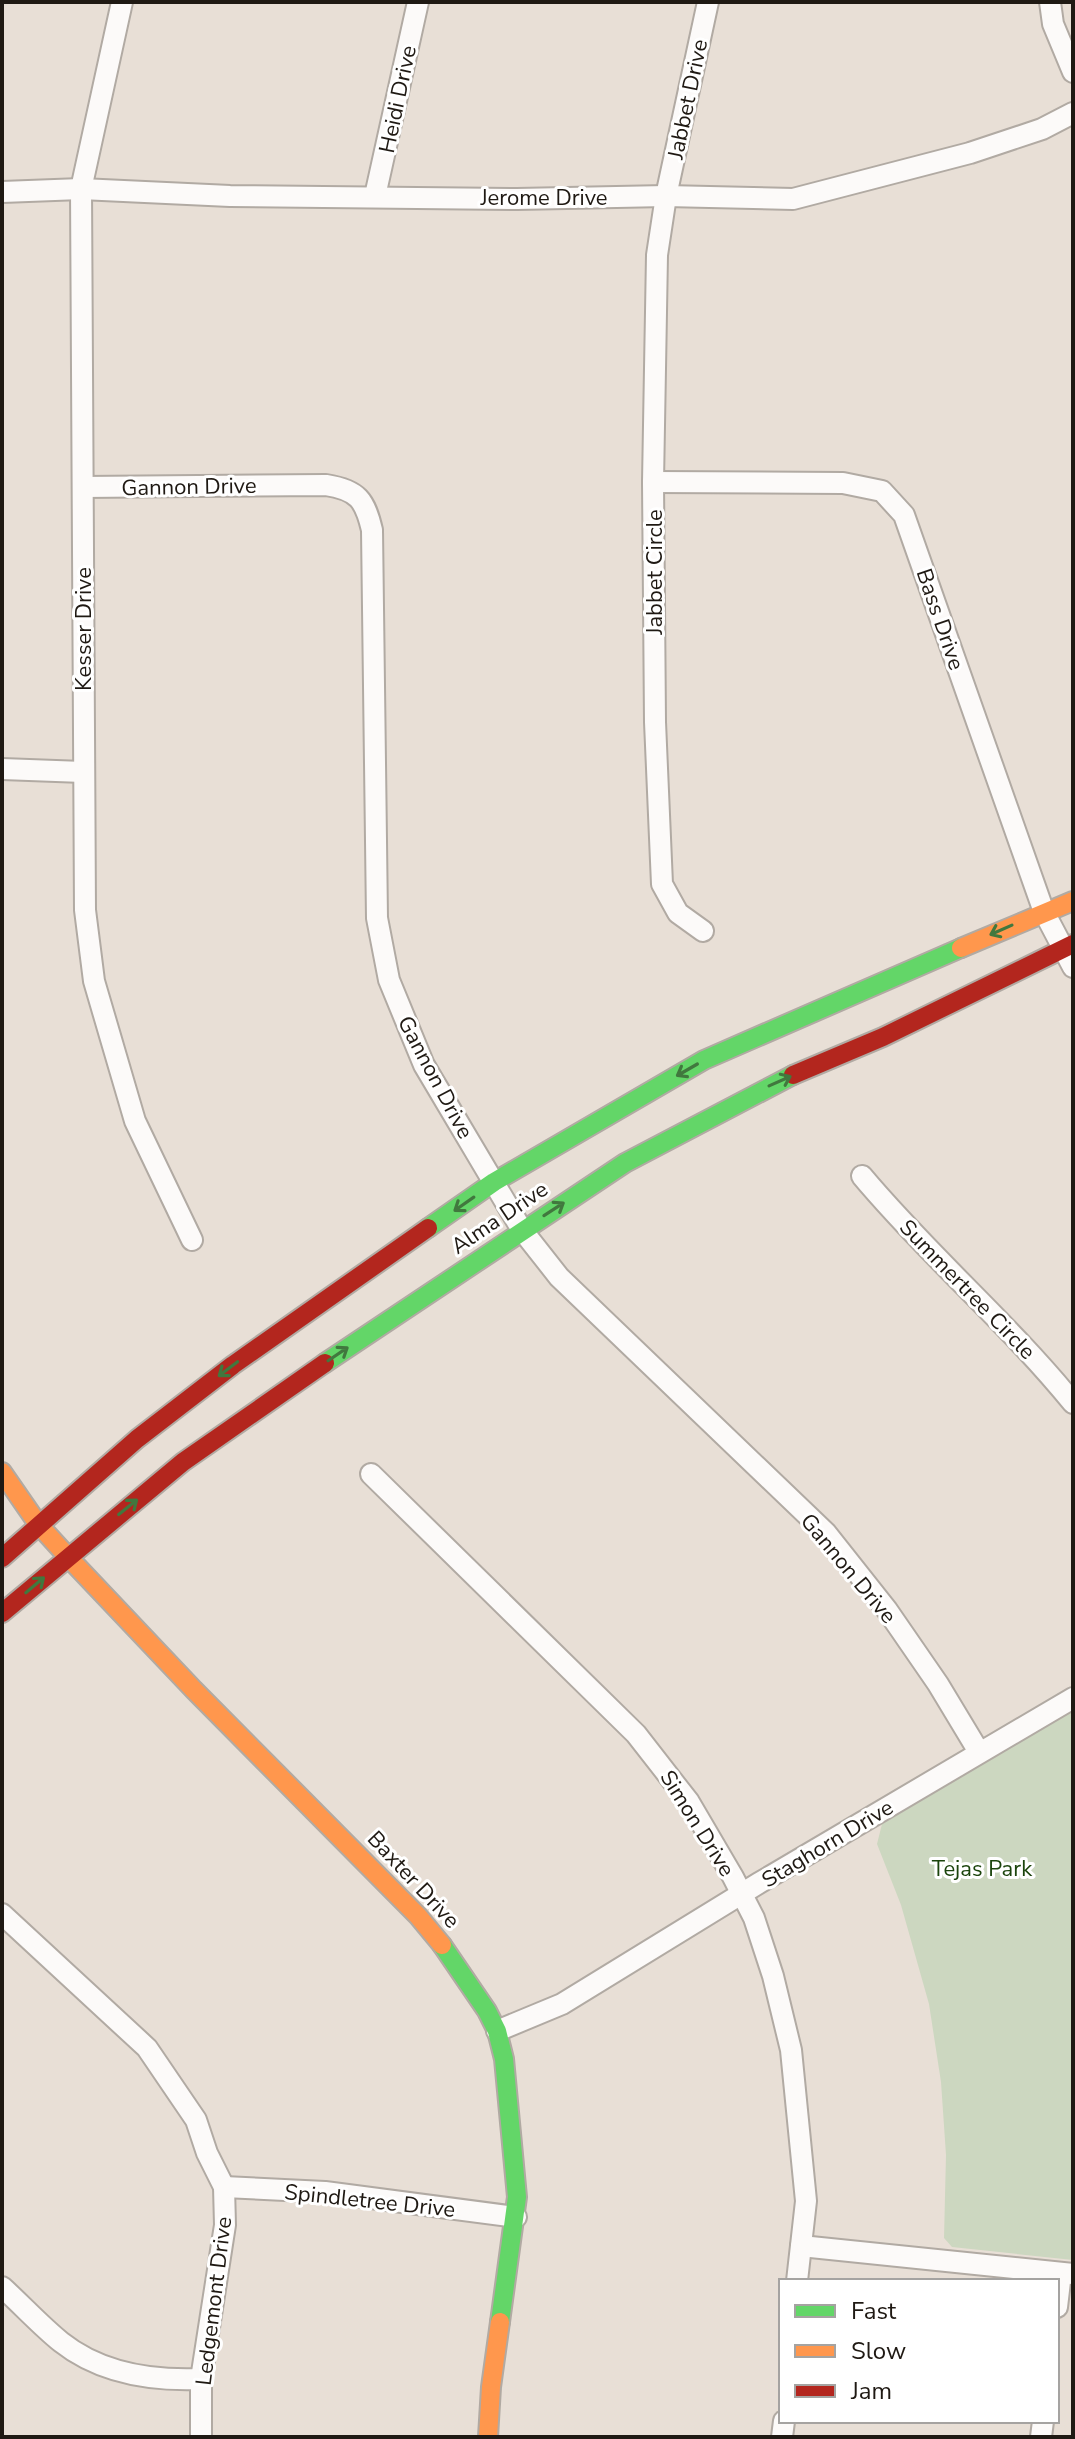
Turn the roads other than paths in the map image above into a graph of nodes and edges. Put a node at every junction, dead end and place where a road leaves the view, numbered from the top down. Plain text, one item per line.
1 (122, 2) edge
2 (418, 2) edge
3 (708, 2) edge
4 (1050, 2) edge
5 (1073, 72) edge
6 (1073, 113) edge
7 (81, 189) junction
8 (2, 192) edge
9 (375, 196) junction
10 (666, 196) junction
11 (653, 482) junction
12 (83, 487) junction
13 (2, 769) edge
14 (83, 772) junction
15 (1073, 901) edge
16 (1044, 912) junction
17 (703, 931) dead end
18 (1067, 946) edge
19 (1073, 967) edge
20 (862, 1176) dead end
21 (494, 1182) junction
22 (522, 1230) junction
23 (192, 1240) dead end
24 (1073, 1403) edge
25 (2, 1472) edge
26 (371, 1474) dead end
27 (38, 1524) junction
28 (68, 1557) junction
29 (2, 1558) edge
30 (2, 1613) edge
31 (1073, 1698) edge
32 (979, 1752) junction
33 (741, 1894) junction
34 (2, 1914) edge
35 (497, 2031) junction
36 (224, 2187) junction
37 (516, 2217) junction
38 (801, 2246) junction
39 (1067, 2274) edge
40 (797, 2279) edge
41 (10, 2294) edge
42 (1059, 2300) edge
43 (2, 2316) edge
44 (201, 2379) junction
45 (201, 2437) edge
46 (488, 2437) edge

1 - 7 street, Kesser Drive
2 - 9 street, Heidi Drive
3 - 10 street, Jabbet Drive
4 - 5 street
6 - 10 street, Jerome Drive
7 - 8 street, Jerome Drive
7 - 9 street, Jerome Drive
7 - 12 street, Kesser Drive
9 - 10 street, Jerome Drive
10 - 11 street, Jabbet Circle
11 - 16 street, Bass Drive
11 - 17 street, Jabbet Circle
12 - 14 street, Kesser Drive
12 - 21 street, Gannon Drive
13 - 14 street
14 - 23 street, Kesser Drive
15 - 16 main road, Alma Drive
16 - 18 street, Bass Drive
16 -> 21 main road, Alma Drive
18 - 19 street, Bass Drive
22 -> 18 main road, Alma Drive
20 - 24 street, Summertree Circle
21 - 22 street, Gannon Drive
21 -> 27 main road, Alma Drive
28 -> 22 main road, Alma Drive
22 - 32 street, Gannon Drive
25 - 27 main road, Baxter Drive
26 - 33 street, Simon Drive
27 - 28 main road, Baxter Drive
27 - 29 main road, Alma Drive
30 -> 28 main road, Alma Drive
28 - 35 main road, Baxter Drive
31 - 32 street, Staghorn Drive
32 - 33 street, Staghorn Drive
33 - 35 street, Staghorn Drive
33 - 38 street, Simon Drive
34 - 36 street, Ledgemont Drive
35 - 37 main road, Baxter Drive
36 - 37 street, Spindletree Drive
36 - 44 street, Ledgemont Drive
37 - 46 main road, Baxter Drive
38 - 39 street
38 - 40 street, Simon Drive
39 - 42 street
41 - 43 street
41 - 44 street
44 - 45 street, Ledgemont Drive

